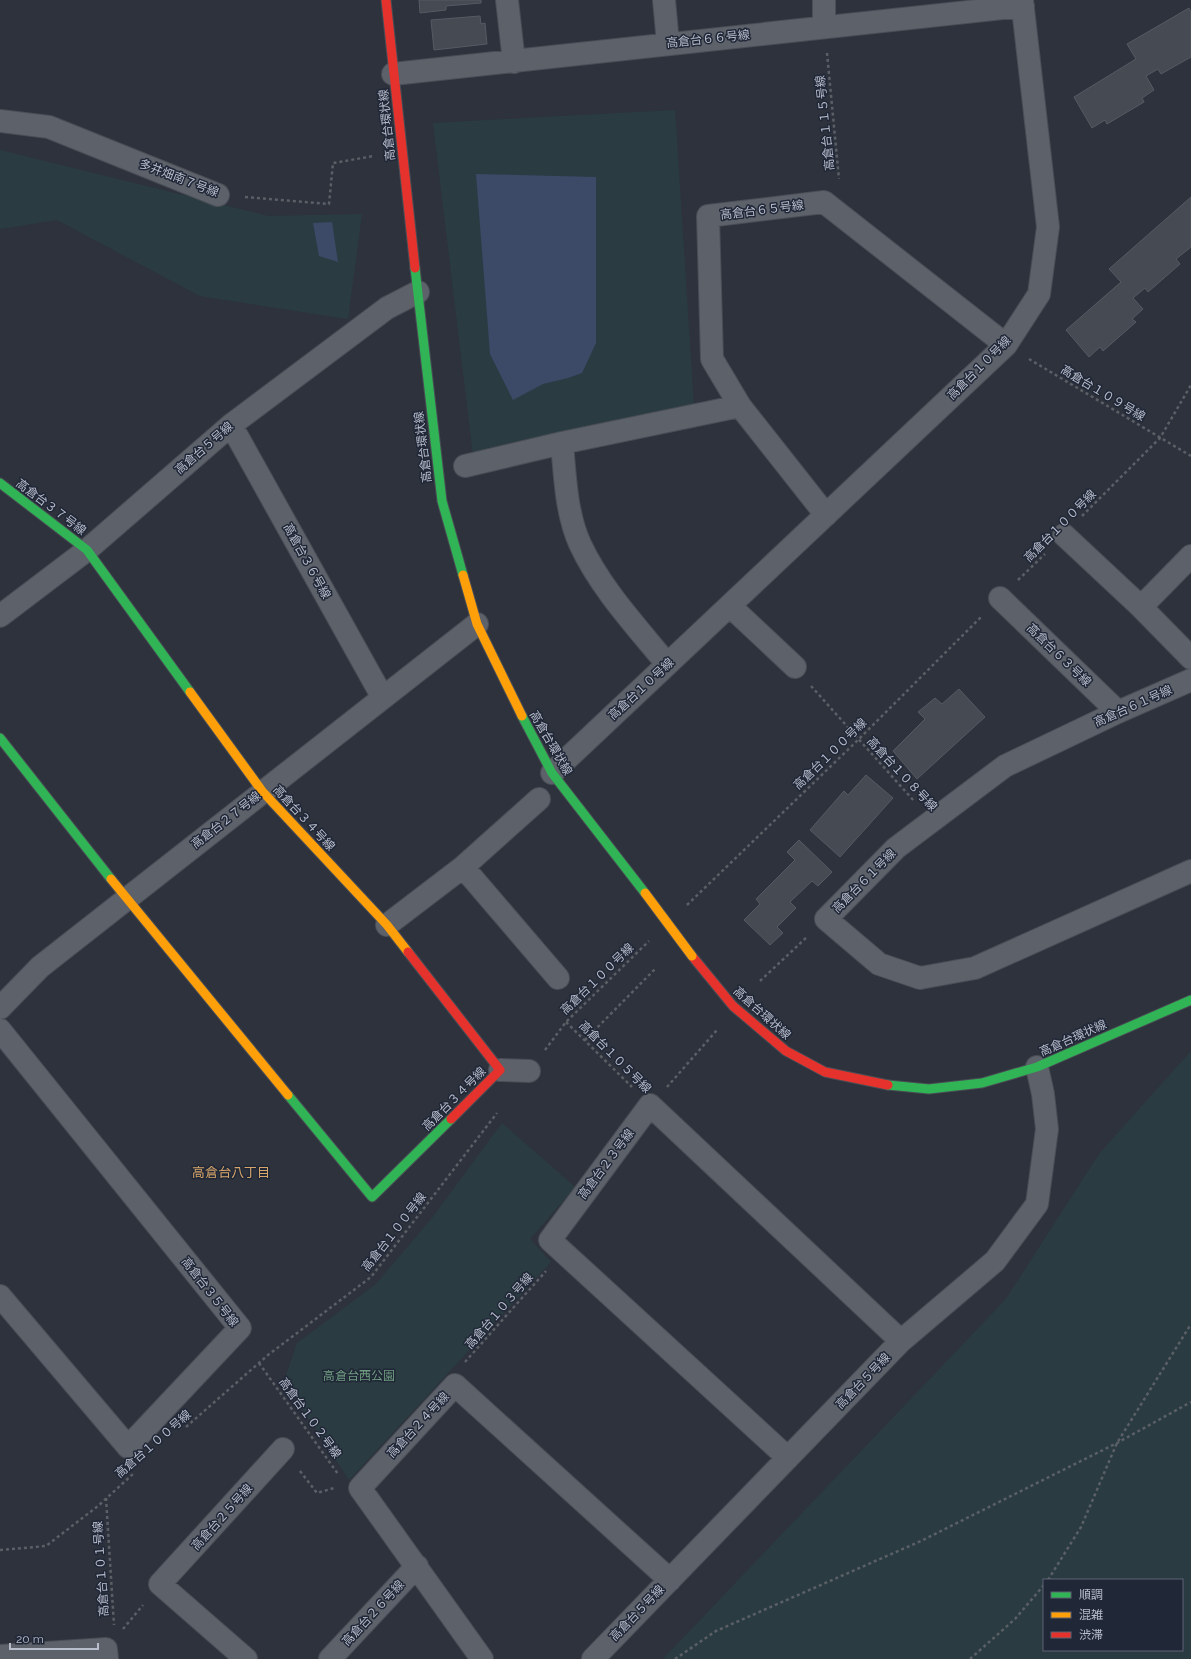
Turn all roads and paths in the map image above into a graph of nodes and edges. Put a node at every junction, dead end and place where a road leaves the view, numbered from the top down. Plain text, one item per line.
1 (386, 0) edge
2 (508, 0) edge
3 (664, 0) edge
4 (824, 0) edge
5 (1022, 3) edge
6 (824, 27) junction
7 (668, 43) junction
8 (514, 62) junction
9 (393, 74) junction
10 (0, 121) edge
11 (374, 156) dead end
12 (218, 194) joint
13 (843, 217) junction
14 (418, 292) junction
15 (1006, 345) junction
16 (1191, 385) edge
17 (740, 406) junction
18 (231, 425) junction
19 (1160, 438) junction
20 (562, 443) junction
21 (1191, 456) edge
22 (465, 466) dead end
23 (0, 484) edge
24 (826, 515) junction
25 (1064, 535) junction
26 (87, 550) junction
27 (1191, 556) edge
28 (1000, 598) junction
29 (730, 606) junction
30 (1141, 607) junction
31 (0, 616) edge
32 (477, 624) junction
33 (1191, 658) edge
34 (667, 664) junction
35 (795, 667) joint
36 (1191, 680) edge
37 (383, 698) junction
38 (1118, 712) junction
39 (0, 738) edge
40 (858, 740) junction
41 (552, 773) junction
42 (262, 791) junction
43 (539, 799) dead end
44 (932, 821) junction
45 (463, 867) junction
46 (1191, 871) edge
47 (126, 898) junction
48 (686, 906) dead end
49 (826, 919) junction
50 (387, 925) junction
51 (652, 939) dead end
52 (656, 968) dead end
53 (558, 978) dead end
54 (760, 981) dead end
55 (1191, 1000) edge
56 (0, 1008) edge
57 (566, 1022) junction
58 (0, 1030) edge
59 (717, 1030) dead end
60 (585, 1040) junction
61 (1037, 1067) junction
62 (500, 1070) junction
63 (529, 1071) joint
64 (650, 1105) junction
65 (500, 1108) dead end
66 (563, 1252) junction
67 (0, 1296) edge
68 (1191, 1324) edge
69 (901, 1341) junction
70 (259, 1363) junction
71 (455, 1385) junction
72 (1191, 1402) edge
73 (182, 1430) dead end
74 (1117, 1443) junction
75 (283, 1449) joint
76 (788, 1458) junction
77 (135, 1472) dead end
78 (342, 1478) dead end
79 (339, 1487) dead end
80 (106, 1498) junction
81 (0, 1550) edge
82 (417, 1566) junction
83 (1049, 1579) edge
84 (670, 1580) junction
85 (160, 1584) junction
86 (1043, 1585) edge
87 (109, 1649) edge
88 (0, 1656) edge
89 (246, 1659) edge
90 (330, 1659) edge
91 (482, 1659) edge
92 (594, 1659) edge
93 (675, 1659) edge
94 (970, 1659) edge

1 - 9 street, 高倉台環状線
2 - 8 street
3 - 7 street
4 - 6 street
5 - 6 street, 高倉台６６号線
5 - 15 street, 高倉台１０号線
6 - 7 street, 高倉台６６号線
6 - 13 path, 高倉台１１５号線
7 - 8 street, 高倉台６６号線
8 - 9 street, 高倉台６６号線
9 - 14 street, 高倉台環状線
10 - 12 street, 多井畑南７号線
11 - 12 path, 多井畑南７号線
13 - 15 street, 高倉台６５号線
13 - 17 street, 高倉台６５号線
14 - 18 street, 高倉台５号線
14 - 32 street, 高倉台環状線
15 - 19 path, 高倉台１０９号線
15 - 24 street, 高倉台１０号線
16 - 19 path, 高倉台１００号線
17 - 20 street
17 - 24 street, 高倉台６５号線
18 - 26 street, 高倉台５号線
18 - 37 street, 高倉台３６号線
19 - 21 path, 高倉台１０９号線
19 - 25 path, 高倉台１００号線
20 - 22 street
20 - 34 street
23 - 26 street, 高倉台３７号線
24 - 29 street, 高倉台１０号線
25 - 28 path, 高倉台１００号線
25 - 30 street
26 - 31 street, 高倉台５号線
26 - 42 street, 高倉台３４号線
27 - 30 street
28 - 38 street, 高倉台６３号線
28 - 40 path, 高倉台１００号線
29 - 34 street, 高倉台１０号線
29 - 35 street
30 - 33 street
32 - 37 street, 高倉台２７号線
32 - 41 street, 高倉台環状線
34 - 41 street, 高倉台１０号線
35 - 40 path, 高倉台１０８号線
36 - 38 street, 高倉台６１号線
37 - 42 street, 高倉台２７号線
38 - 44 street, 高倉台６１号線
39 - 47 street, 高倉台３４号線
40 - 44 path, 高倉台１０８号線
40 - 48 path, 高倉台１００号線
41 - 61 street, 高倉台環状線, bridge
42 - 47 street, 高倉台２７号線
42 - 50 street, 高倉台３４号線
43 - 45 street
44 - 49 street, 高倉台６１号線
45 - 50 street
45 - 53 street
46 - 49 street, 高倉台６１号線
47 - 56 street, 高倉台２７号線
47 - 62 street, 高倉台３４号線
49 - 54 path
50 - 62 street, 高倉台３４号線
51 - 57 path, 高倉台１００号線
52 - 60 path
55 - 61 street, 高倉台環状線
57 - 60 path, 高倉台１０５号線
57 - 63 path, 高倉台１００号線
58 - 67 street, 高倉台３５号線
59 - 64 path
60 - 64 path, 高倉台１０５号線
61 - 69 street, 高倉台５号線
62 - 63 street
64 - 66 street, 高倉台２３号線
64 - 69 street
65 - 70 path, 高倉台１００号線
66 - 71 path, 高倉台１０３号線
66 - 76 street, 高倉台２３号線
68 - 74 path
69 - 76 street, 高倉台５号線
70 - 73 path, 高倉台１００号線
70 - 78 path, 高倉台１０２号線
71 - 82 street, 高倉台２４号線
71 - 84 street, 高倉台２４号線
72 - 74 path
74 - 83 path
74 - 93 path
75 - 79 path
75 - 85 street, 高倉台２５号線
76 - 84 street, 高倉台５号線
77 - 80 path, 高倉台１００号線
80 - 81 path, 高倉台１００号線
80 - 87 path, 高倉台１０１号線
82 - 90 street, 高倉台２６号線
82 - 91 street, 高倉台２４号線
84 - 92 street, 高倉台５号線
85 - 87 path
85 - 89 street
86 - 94 path
87 - 88 street

